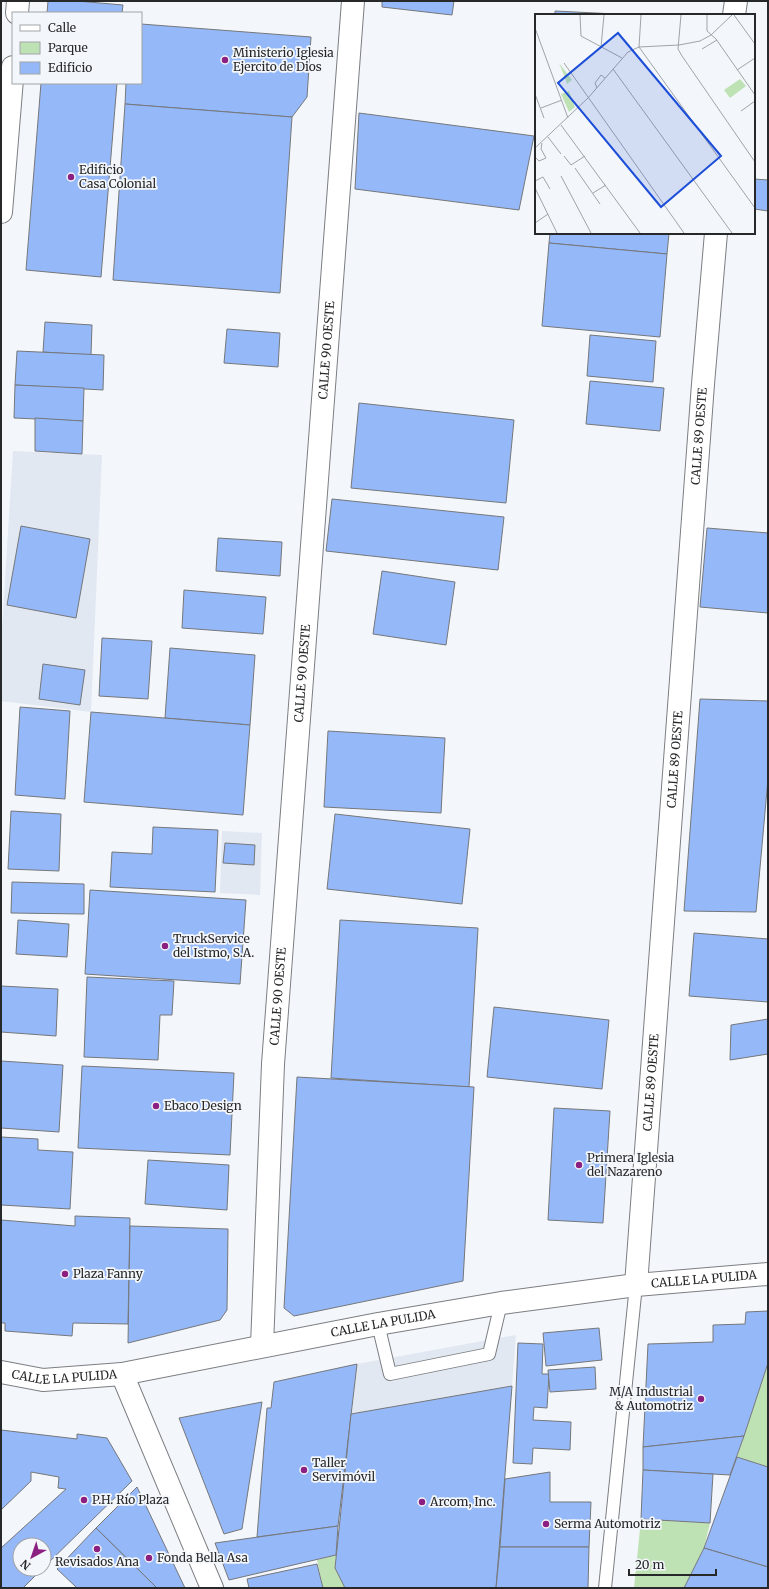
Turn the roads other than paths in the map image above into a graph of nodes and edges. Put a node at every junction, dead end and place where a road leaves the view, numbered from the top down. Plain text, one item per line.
1 (18, 1) edge
2 (353, 1) edge
3 (736, 1) edge
4 (17, 12) edge
5 (734, 14) edge
6 (12, 79) edge
7 (1, 212) edge
8 (716, 234) edge
9 (768, 1274) edge
10 (636, 1285) junction
11 (501, 1303) junction
12 (378, 1324) junction
13 (262, 1346) junction
14 (1, 1372) edge
15 (122, 1374) junction
16 (212, 1588) edge
17 (605, 1588) edge

1 - 4 street
2 - 13 street, CALLE 90 OESTE
3 - 5 street
6 - 7 street
8 - 10 street, CALLE 89 OESTE
9 - 10 street, CALLE LA PULIDA
10 - 11 street, CALLE LA PULIDA
10 - 17 lane
11 - 12 street, CALLE LA PULIDA
11 - 12 lane
12 - 13 street, CALLE LA PULIDA
13 - 15 street, CALLE LA PULIDA
14 - 15 street, CALLE LA PULIDA
15 - 16 street

